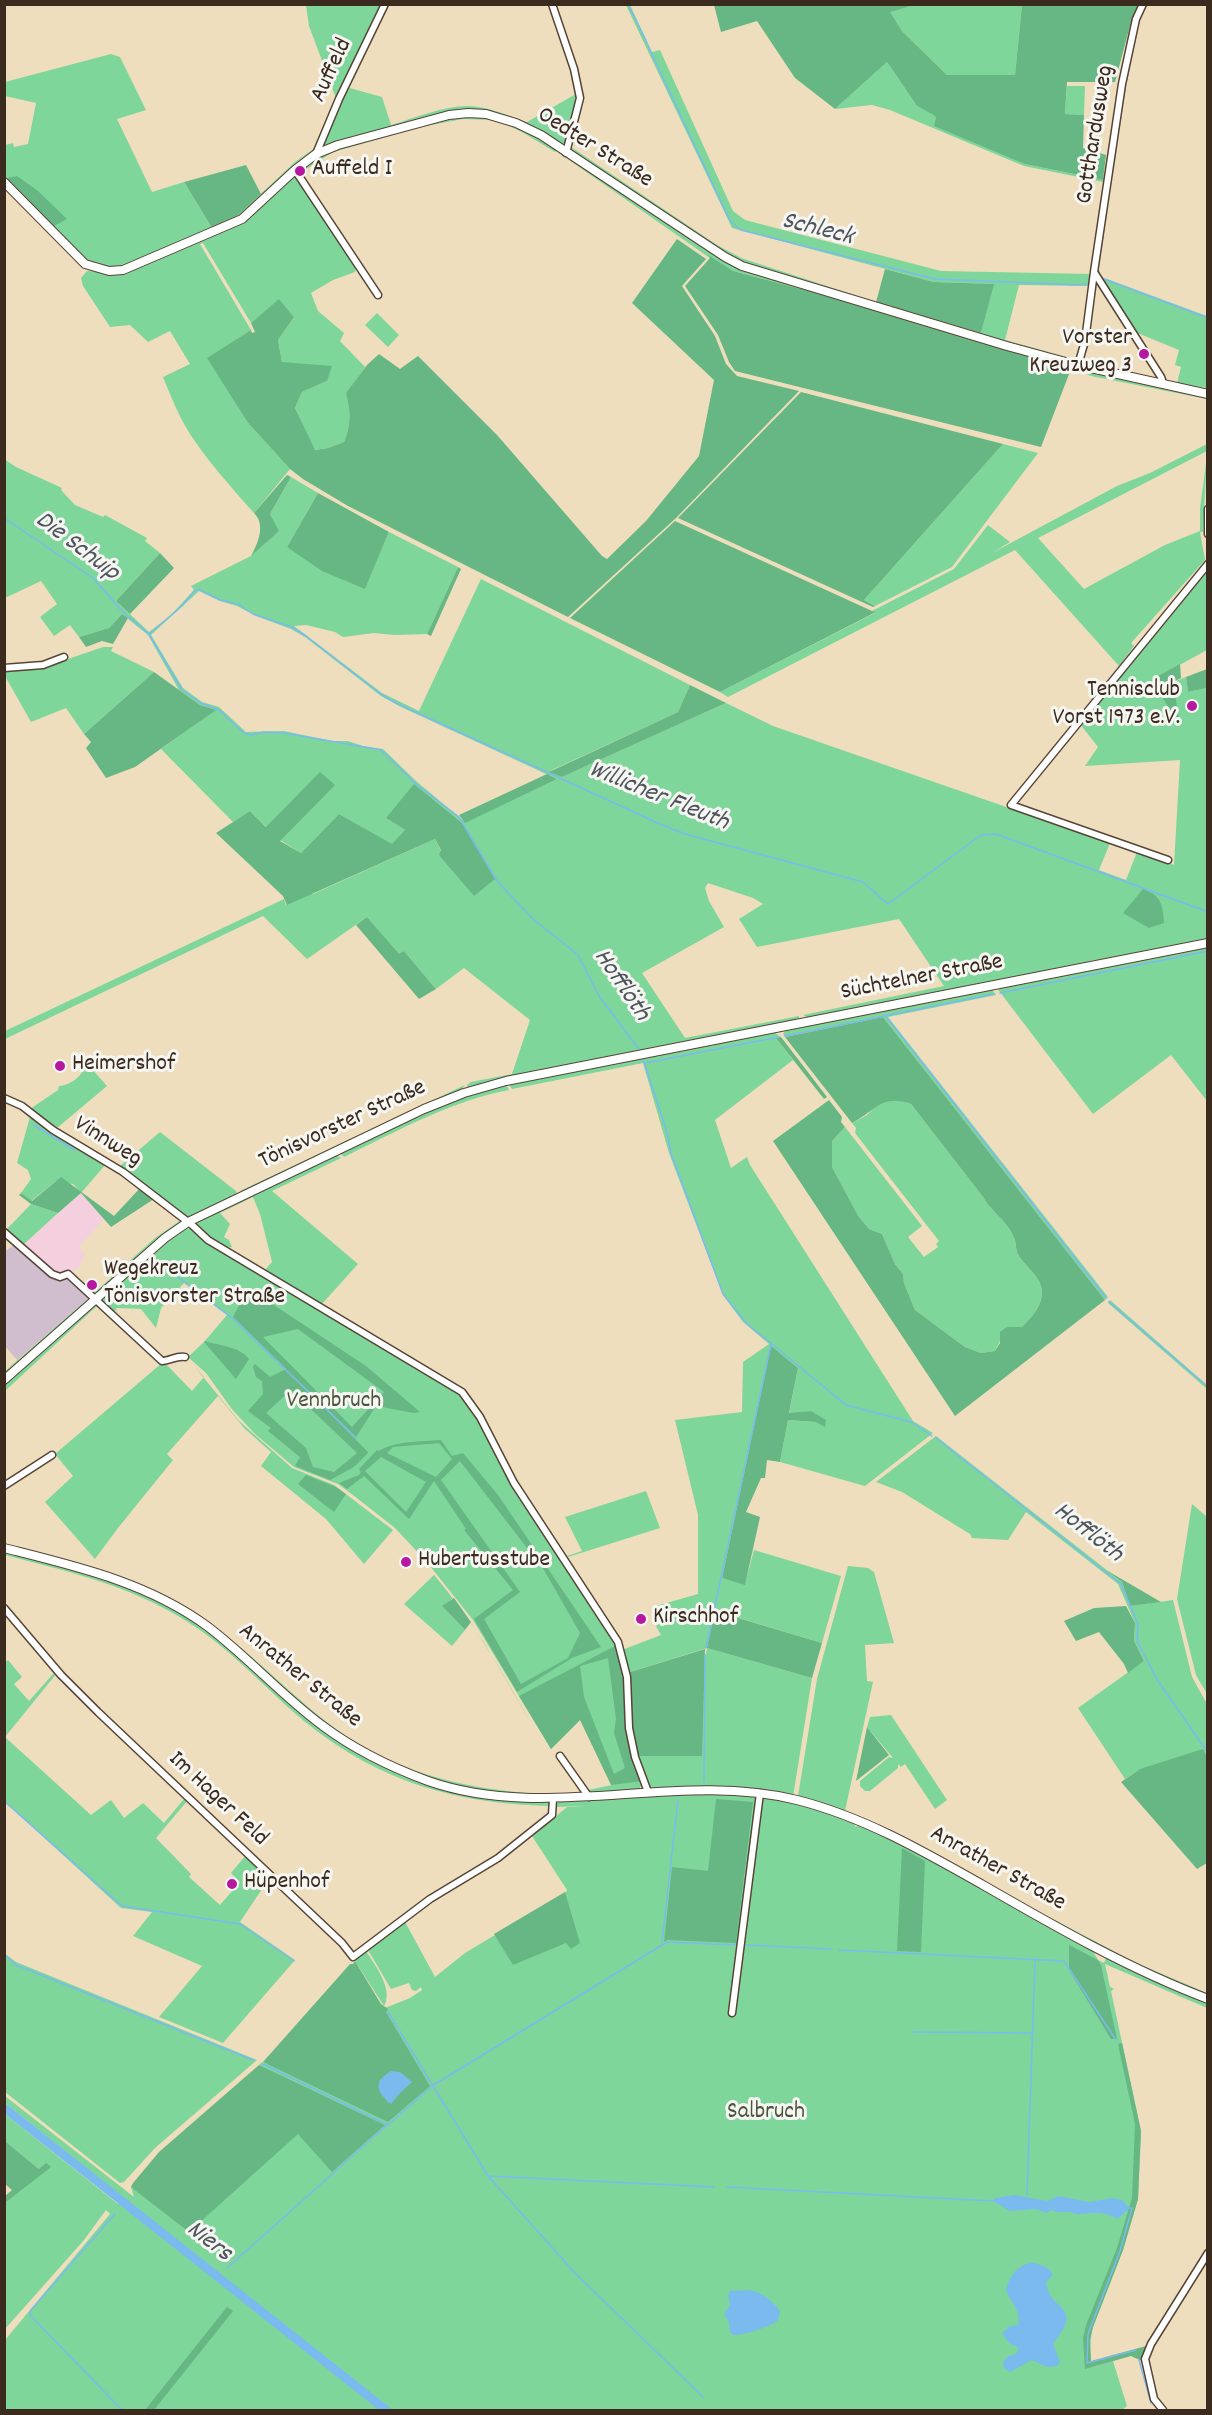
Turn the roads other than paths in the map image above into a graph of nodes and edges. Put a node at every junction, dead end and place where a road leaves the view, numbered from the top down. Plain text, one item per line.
1 (386, 4) edge
2 (552, 4) edge
3 (1143, 5) edge
4 (566, 153) junction
5 (316, 154) junction
6 (295, 170) junction
7 (4, 182) edge
8 (1094, 272) junction
9 (378, 295) dead end
10 (1078, 365) junction
11 (1163, 383) junction
12 (1208, 394) edge
13 (1208, 509) edge
14 (1208, 534) edge
15 (1208, 564) edge
16 (64, 657) dead end
17 (4, 668) edge
18 (1168, 860) dead end
19 (1208, 943) edge
20 (642, 1054) joint
21 (4, 1098) edge
22 (188, 1222) junction
23 (4, 1232) edge
24 (94, 1299) junction
25 (185, 1357) dead end
26 (4, 1380) edge
27 (52, 1455) dead end
28 (4, 1486) edge
29 (4, 1548) edge
30 (4, 1608) edge
31 (560, 1756) dead end
32 (648, 1792) junction
33 (760, 1793) junction
34 (589, 1797) junction
35 (553, 1799) junction
36 (1208, 1999) edge
37 (732, 2013) dead end
38 (1208, 2253) edge
39 (1163, 2410) edge

1 - 5 street, Auffeld
2 - 4 street
3 - 8 street, Gotthardusweg
4 - 5 main road, Oedter Straße
4 - 10 main road, Oedter Straße
5 - 6 main road, Oedter Straße
6 - 7 main road, Oedter Straße
6 - 9 street
8 - 10 street, Gotthardusweg
8 - 11 street
10 - 11 main road, Oedter Straße
11 - 12 main road, Oedter Straße
13 - 14 street
15 - 18 street
16 - 17 street
19 - 20 main road, Süchtelner Straße
20 - 22 main road, Tönisvorster Straße
21 - 22 street, Vinnweg
22 - 24 main road, Tönisvorster Straße
22 - 32 street
23 - 24 street
24 - 25 street
24 - 26 main road, Tönisvorster Straße
27 - 28 street
29 - 35 main road, Anrather Straße
30 - 35 street, Im Hager Feld
31 - 34 street
32 - 33 main road, Anrather Straße
32 - 34 main road, Anrather Straße
33 - 36 main road, Anrather Straße
33 - 37 street
34 - 35 main road, Anrather Straße
38 - 39 street

